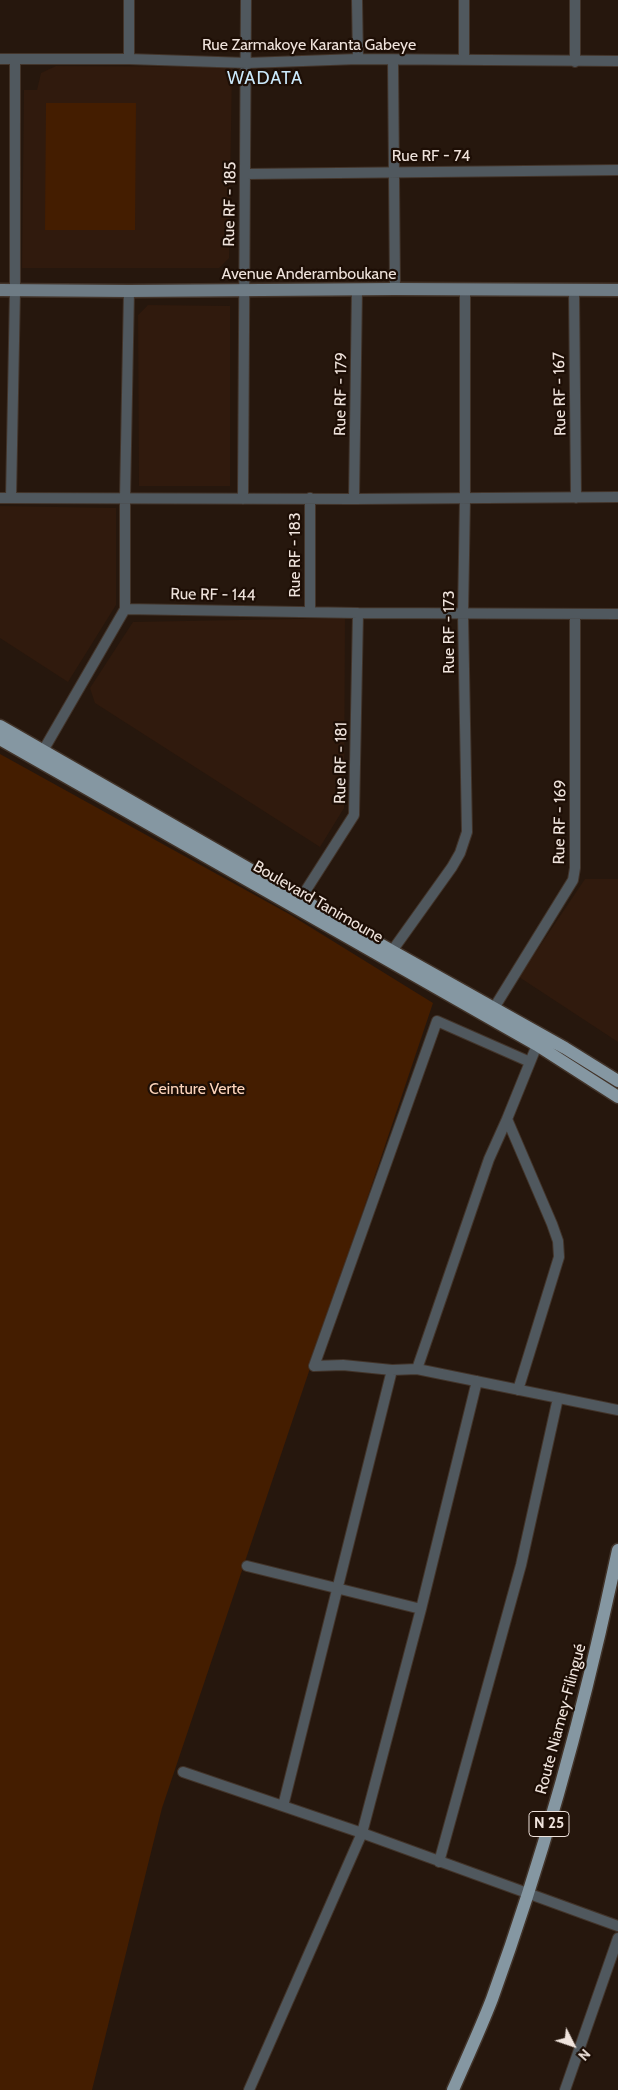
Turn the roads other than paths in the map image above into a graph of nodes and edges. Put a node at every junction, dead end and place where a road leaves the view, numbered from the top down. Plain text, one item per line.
1 (129, 0) edge
2 (246, 0) edge
3 (356, 0) edge
4 (464, 0) edge
5 (575, 0) edge
6 (0, 59) edge
7 (15, 59) junction
8 (129, 59) junction
9 (358, 59) junction
10 (393, 60) junction
11 (464, 60) junction
12 (247, 62) junction
13 (575, 62) junction
14 (618, 62) edge
15 (618, 170) edge
16 (395, 172) junction
17 (245, 174) junction
18 (357, 289) junction
19 (394, 289) junction
20 (464, 289) junction
21 (0, 290) edge
22 (15, 290) junction
23 (243, 290) junction
24 (574, 290) junction
25 (618, 290) edge
26 (129, 291) junction
27 (618, 497) edge
28 (0, 498) edge
29 (11, 498) junction
30 (125, 498) junction
31 (310, 498) junction
32 (465, 498) junction
33 (576, 498) junction
34 (243, 499) junction
35 (354, 499) junction
36 (126, 609) junction
37 (310, 612) junction
38 (358, 613) junction
39 (463, 614) junction
40 (575, 614) junction
41 (618, 614) edge
42 (0, 726) edge
43 (0, 739) edge
44 (39, 758) junction
45 (301, 898) junction
46 (323, 917) junction
47 (392, 951) junction
48 (494, 1008) junction
49 (537, 1045) junction
50 (530, 1062) junction
51 (618, 1082) edge
52 (618, 1096) edge
53 (507, 1119) junction
54 (417, 1369) junction
55 (392, 1370) junction
56 (477, 1381) junction
57 (518, 1390) junction
58 (558, 1398) junction
59 (618, 1410) edge
60 (618, 1550) edge
61 (247, 1566) dead end
62 (338, 1588) junction
63 (421, 1609) junction
64 (183, 1772) dead end
65 (283, 1806) junction
66 (362, 1833) junction
67 (439, 1862) junction
68 (529, 1894) junction
69 (618, 1926) edge
70 (618, 1938) edge
71 (249, 2090) edge
72 (453, 2090) edge
73 (565, 2090) edge

1 - 8 street
2 - 12 street, Rue RF - 185
3 - 9 street
4 - 11 street
5 - 13 street
6 - 7 street, Rue Zarmakoye Karanta Gabeye
7 - 8 street, Rue Zarmakoye Karanta Gabeye
7 - 22 street
8 - 12 street, Rue Zarmakoye Karanta Gabeye
9 - 10 street, Rue Zarmakoye Karanta Gabeye
9 - 12 street, Rue Zarmakoye Karanta Gabeye
10 - 11 street, Rue Zarmakoye Karanta Gabeye
10 - 16 street
11 - 13 street, Rue Zarmakoye Karanta Gabeye
12 - 17 street, Rue RF - 185
13 - 14 street, Rue Zarmakoye Karanta Gabeye
15 - 16 street, Rue RF - 74
16 - 17 street, Rue RF - 74
16 - 19 street
17 - 23 street, Rue RF - 185
18 - 19 street, Avenue Anderamboukane
18 - 23 street, Avenue Anderamboukane
18 - 35 street, Rue RF - 179
19 - 20 street, Avenue Anderamboukane
20 - 24 street, Avenue Anderamboukane
20 - 32 street, Rue RF - 173
21 - 22 street, Avenue Anderamboukane
22 - 26 street, Avenue Anderamboukane
22 - 29 street
23 - 26 street, Avenue Anderamboukane
23 - 34 street, Rue RF - 185
24 - 25 street, Avenue Anderamboukane
24 - 33 street, Rue RF - 167
26 - 30 street
27 - 33 street
28 - 29 street
29 - 30 street
30 - 34 street
30 - 36 street
31 - 34 street
31 - 35 street
31 - 37 street, Rue RF - 183
32 - 33 street
32 - 35 street
32 - 39 street, Rue RF - 173
36 - 37 street, Rue RF - 144
36 - 44 street
37 - 38 street, Rue RF - 144
38 - 39 street, Rue RF - 144
38 - 45 street, Rue RF - 181
39 - 40 street, Rue RF - 144
39 - 47 street, Rue RF - 173
40 - 41 street, Rue RF - 144
40 - 48 street, Rue RF - 169
42 - 44 main road, Boulevard Tanimoune
43 - 44 main road, Boulevard Tanimoune
44 - 45 main road, Boulevard Tanimoune
44 - 46 main road, Boulevard Tanimoune
45 - 46 main road, Boulevard Tanimoune
46 - 47 main road, Boulevard Tanimoune
46 - 49 main road, Boulevard Tanimoune
47 - 48 main road, Boulevard Tanimoune
48 - 51 main road, Boulevard Tanimoune
49 - 50 street
49 - 52 main road, Boulevard Tanimoune
50 - 53 street
50 - 55 street
53 - 54 street
53 - 57 street
54 - 55 street
54 - 56 street
55 - 62 street
56 - 57 street
56 - 63 street
57 - 58 street
58 - 59 street
58 - 67 street
60 - 68 main road, Route Niamey-Filingué / N 25
61 - 62 street
62 - 63 street
62 - 65 street
63 - 66 street
64 - 65 street
65 - 66 street
66 - 67 street
66 - 71 street
67 - 68 street
68 - 69 street
68 - 72 main road, Route Niamey-Filingué / N 25
70 - 73 street

